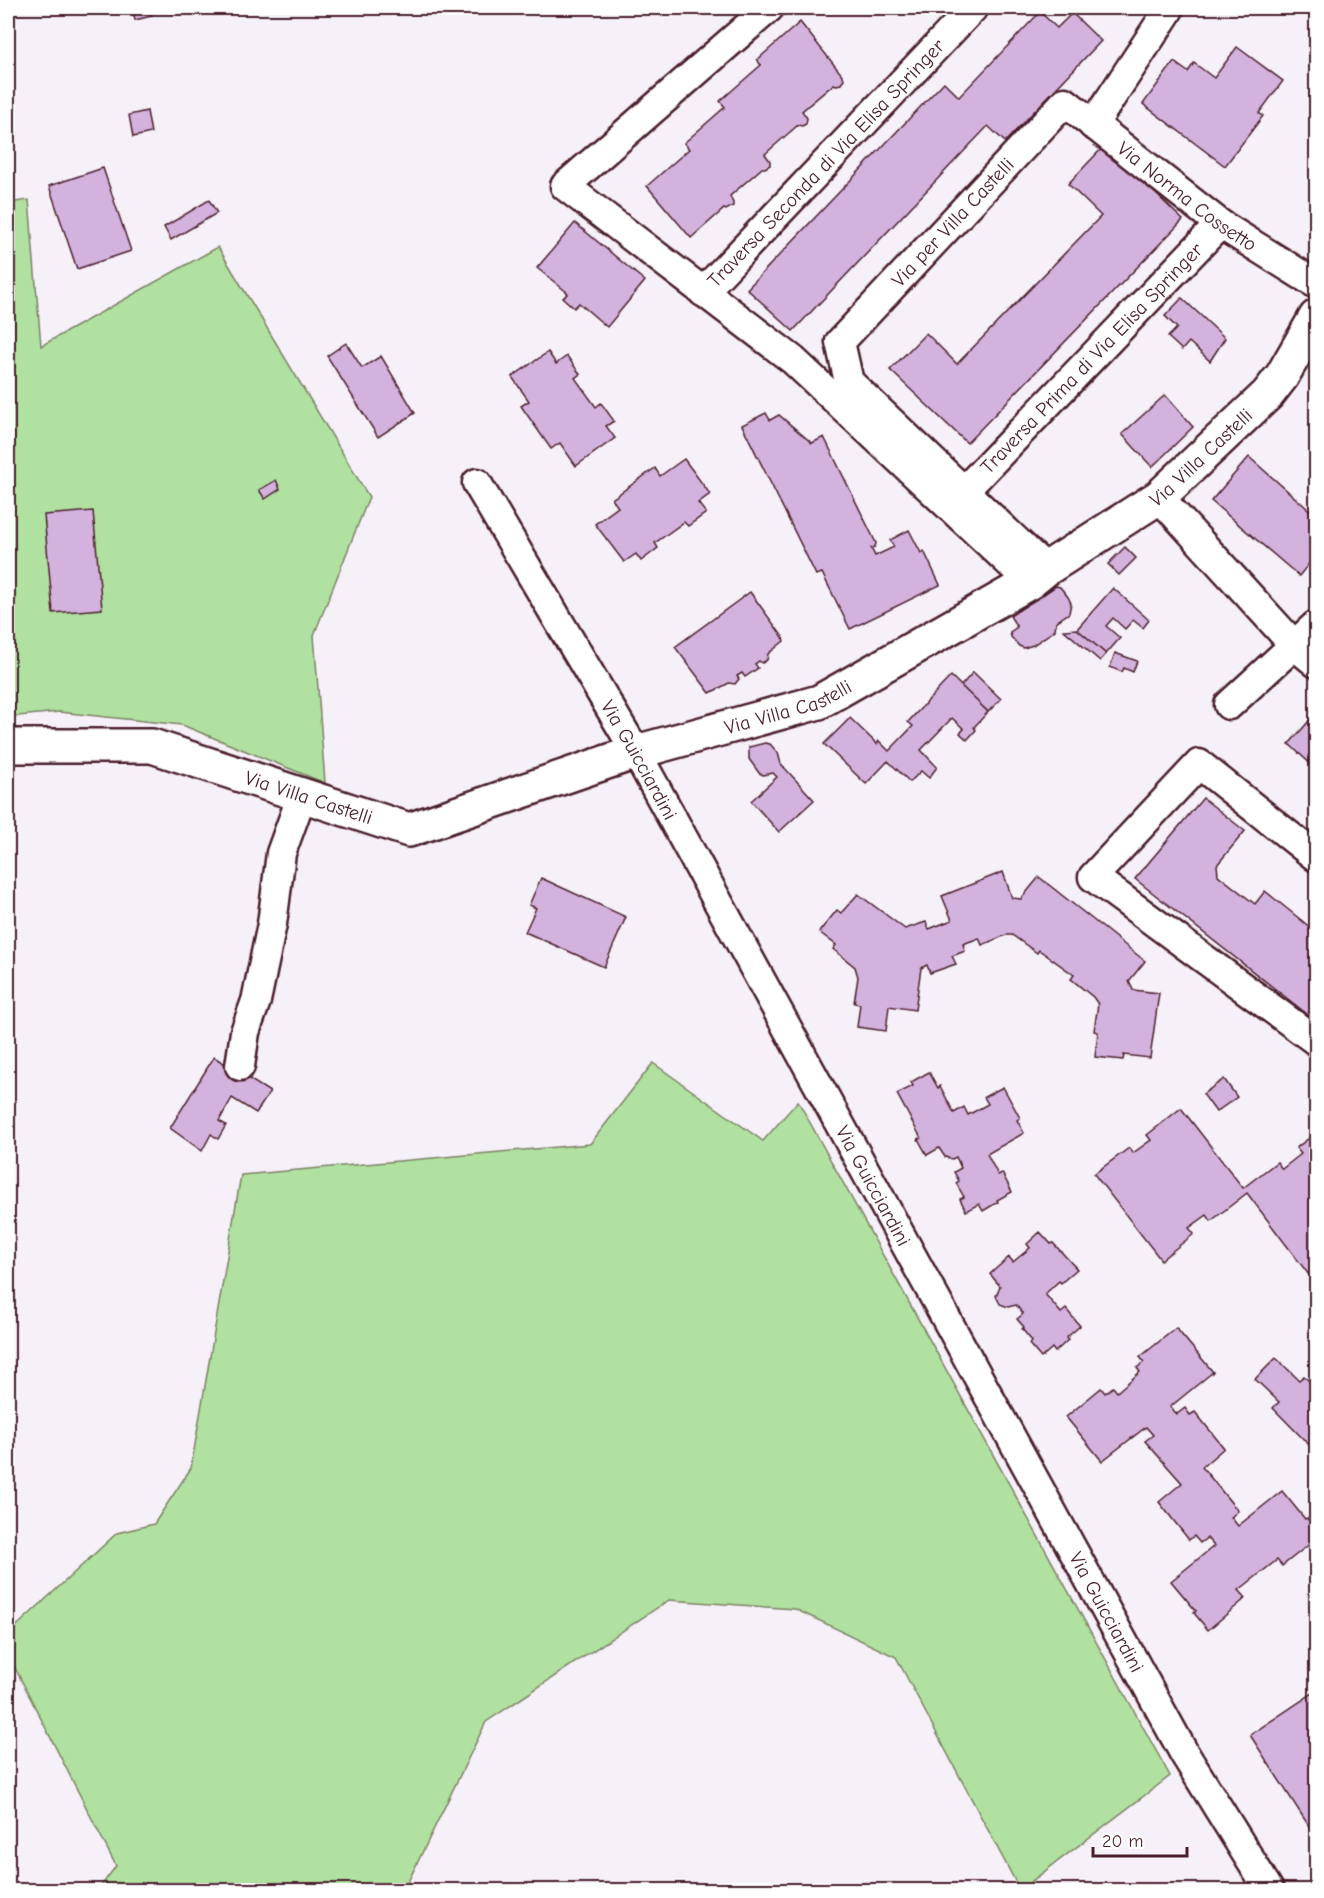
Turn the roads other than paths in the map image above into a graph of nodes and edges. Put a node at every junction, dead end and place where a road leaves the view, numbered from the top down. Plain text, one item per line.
1 (770, 8) edge
2 (973, 8) edge
3 (1167, 8) edge
4 (1065, 102) joint
5 (1093, 125) junction
6 (1220, 224) junction
7 (1317, 284) edge
8 (703, 292) junction
9 (1317, 317) edge
10 (477, 483) dead end
11 (964, 491) junction
12 (1159, 497) junction
13 (1038, 576) junction
14 (1317, 625) edge
15 (1294, 645) junction
16 (1317, 663) edge
17 (1229, 705) dead end
18 (8, 746) edge
19 (636, 752) junction
20 (302, 795) junction
21 (1317, 857) edge
22 (1317, 1041) edge
23 (240, 1066) dead end
24 (1269, 1890) edge

1 - 8 street
2 - 8 street, Traversa Seconda di Via Elisa Springer
3 - 5 street
4 - 5 street, Via Norma Cossetto
4 - 11 street, Via per Villa Castelli
5 - 6 street, Via Norma Cossetto
6 - 7 street, Via Norma Cossetto
6 - 11 street, Traversa Prima di Via Elisa Springer
8 - 13 street
9 - 12 main road, Via Villa Castelli
10 - 19 street, Via Guicciardini
11 - 13 street
12 - 13 main road, Via Villa Castelli
12 - 15 street
13 - 19 main road, Via Villa Castelli
14 - 15 street
15 - 16 street
15 - 17 street
18 - 20 main road, Via Villa Castelli
19 - 20 main road, Via Villa Castelli
19 - 24 street, Via Guicciardini
20 - 23 street
21 - 22 street

